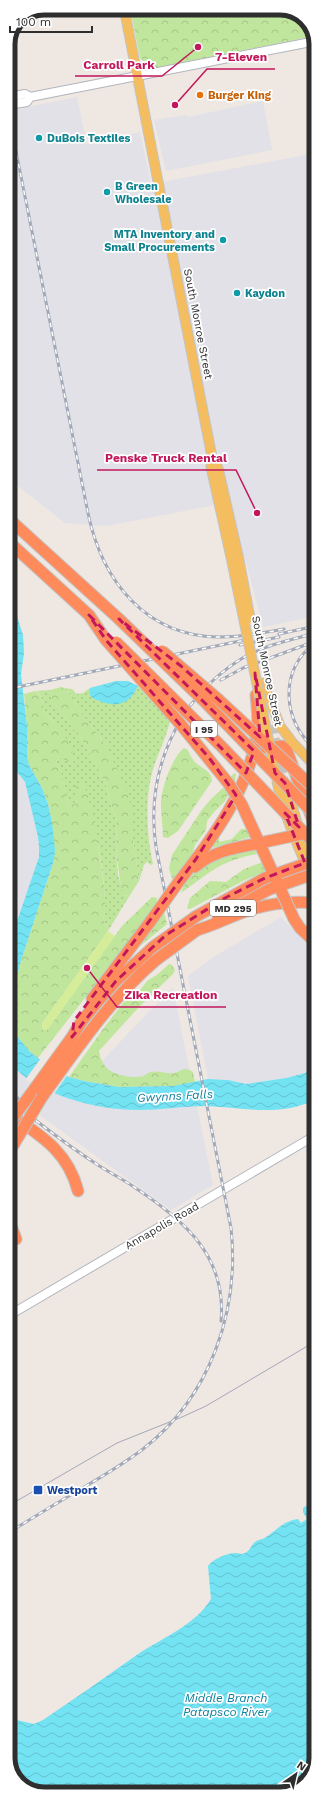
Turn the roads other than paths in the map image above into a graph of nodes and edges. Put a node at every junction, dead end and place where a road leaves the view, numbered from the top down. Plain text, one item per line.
1 (125, 15) edge
2 (309, 42) edge
3 (138, 76) junction
4 (15, 96) edge
5 (30, 97) junction
6 (15, 105) edge
7 (15, 524) edge
8 (15, 547) edge
9 (234, 556) junction
10 (89, 615) junction
11 (119, 619) junction
12 (255, 673) junction
13 (263, 683) junction
14 (272, 725) tunnel mouth
15 (266, 748) dead end
16 (309, 761) edge
17 (280, 781) junction
18 (309, 784) edge
19 (309, 809) edge
20 (309, 811) edge
21 (309, 832) edge
22 (309, 838) edge
23 (309, 854) edge
24 (309, 862) edge
25 (309, 872) edge
26 (309, 875) edge
27 (180, 880) junction
28 (309, 903) edge
29 (198, 930) junction
30 (309, 936) edge
31 (76, 1041) junction
32 (30, 1095) junction
33 (15, 1111) edge
34 (15, 1115) edge
35 (15, 1118) edge
36 (15, 1123) edge
37 (15, 1138) edge
38 (309, 1139) edge
39 (15, 1312) edge

1 - 3 main road, South Monroe Street
2 - 3 main road
3 - 5 main road
3 - 9 main road, South Monroe Street
4 - 5 main road
5 - 6 main road
7 - 11 highway, I 95
8 - 10 highway, I 95
9 - 12 main road, South Monroe Street, bridge
9 - 13 main road, South Monroe Street, bridge
10 - 22 highway, I 95, bridge
10 - 30 highway, bridge
11 - 18 highway, bridge
11 - 19 highway, I 95, bridge
12 - 17 main road, South Monroe Street, bridge
12 - 27 highway, bridge
13 - 14 main road, South Monroe Street
13 - 16 main road
15 - 20 highway
17 - 23 main road, South Monroe Street
17 - 25 main road, South Monroe Street
21 - 27 highway, bridge
24 - 31 highway, MD 295, bridge
26 - 29 highway, MD 295, bridge
27 - 31 highway, bridge
28 - 29 highway
29 - 31 highway, MD 295, bridge
31 - 32 highway, MD 295
31 - 37 highway, MD 295, bridge
32 - 33 highway, bridge
32 - 34 highway, MD 295, bridge
35 - 36 highway
38 - 39 main road, Annapolis Road

